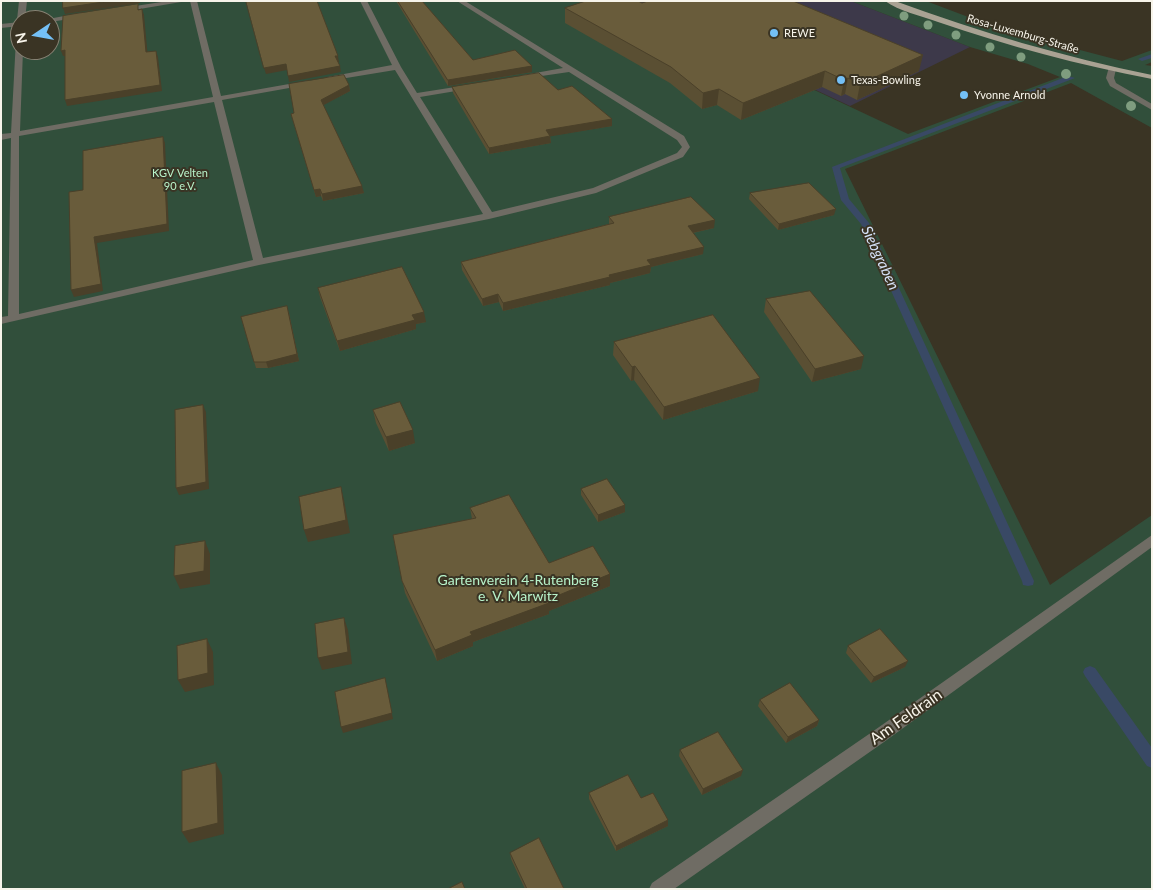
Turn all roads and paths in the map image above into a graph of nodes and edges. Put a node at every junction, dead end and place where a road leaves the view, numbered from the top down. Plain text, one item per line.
1 (184, 1) edge
2 (193, 1) edge
3 (362, 1) edge
4 (460, 1) edge
5 (888, 1) edge
6 (115, 11) edge
7 (86, 15) edge
8 (60, 18) edge
9 (19, 60) edge
10 (397, 67) junction
11 (569, 70) junction
12 (1112, 70) junction
13 (1152, 77) edge
14 (511, 80) edge
15 (321, 81) edge
16 (311, 82) edge
17 (472, 86) edge
18 (414, 96) junction
19 (216, 99) junction
20 (1152, 108) edge
21 (15, 135) junction
22 (1, 137) edge
23 (489, 216) junction
24 (259, 262) junction
25 (13, 319) junction
26 (1, 321) edge
27 (1152, 540) edge
28 (658, 889) edge

1 - 6 street
2 - 19 street
3 - 10 street
4 - 11 street
5 - 12 main road, Rosa-Luxemburg-Straße
7 - 8 street
9 - 21 street
10 - 15 street
10 - 18 street
11 - 14 street
11 - 23 street
12 - 13 main road, Rosa-Luxemburg-Straße
12 - 20 street
16 - 19 street
17 - 18 street
18 - 23 street
19 - 21 street
19 - 24 street
21 - 22 street
21 - 25 street
23 - 24 street
24 - 25 street
25 - 26 street
27 - 28 street, Am Feldrain

